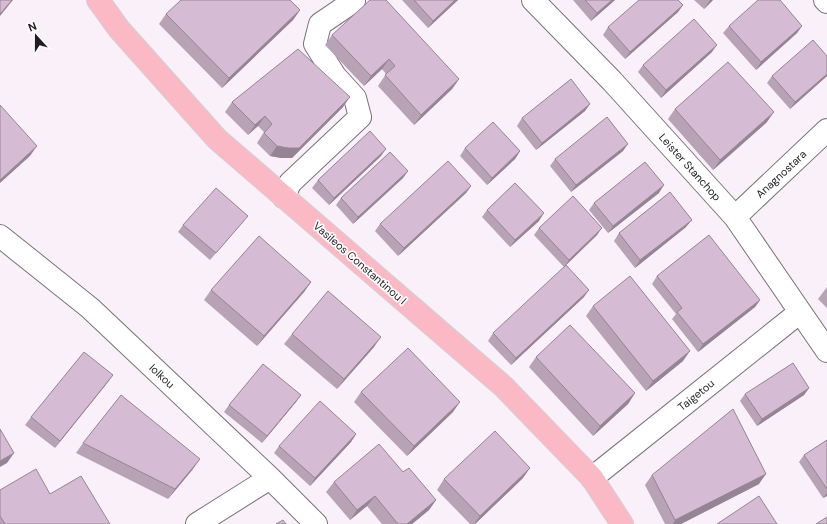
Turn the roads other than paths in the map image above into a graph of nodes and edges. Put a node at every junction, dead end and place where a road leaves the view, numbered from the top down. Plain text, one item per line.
1 (98, 0) edge
2 (532, 0) edge
3 (825, 0) edge
4 (354, 1) edge
5 (827, 2) edge
6 (827, 130) edge
7 (284, 197) junction
8 (735, 217) junction
9 (0, 236) edge
10 (800, 312) junction
11 (827, 351) edge
12 (270, 478) junction
13 (592, 478) junction
14 (197, 524) edge
15 (316, 524) edge
16 (622, 524) edge

1 - 7 main road, Vasileos Constantinou I
2 - 8 street, Leister Stanchop
3 - 5 street
4 - 7 street
6 - 8 street, Anagnostara
7 - 13 main road, Vasileos Constantinou I
8 - 10 street, Leister Stanchop
9 - 12 street, Iolkou
10 - 11 street, Leister Stanchop
10 - 13 street, Taigetou
12 - 14 street
12 - 15 street, Iolkou
13 - 16 main road, Vasileos Constantinou I

